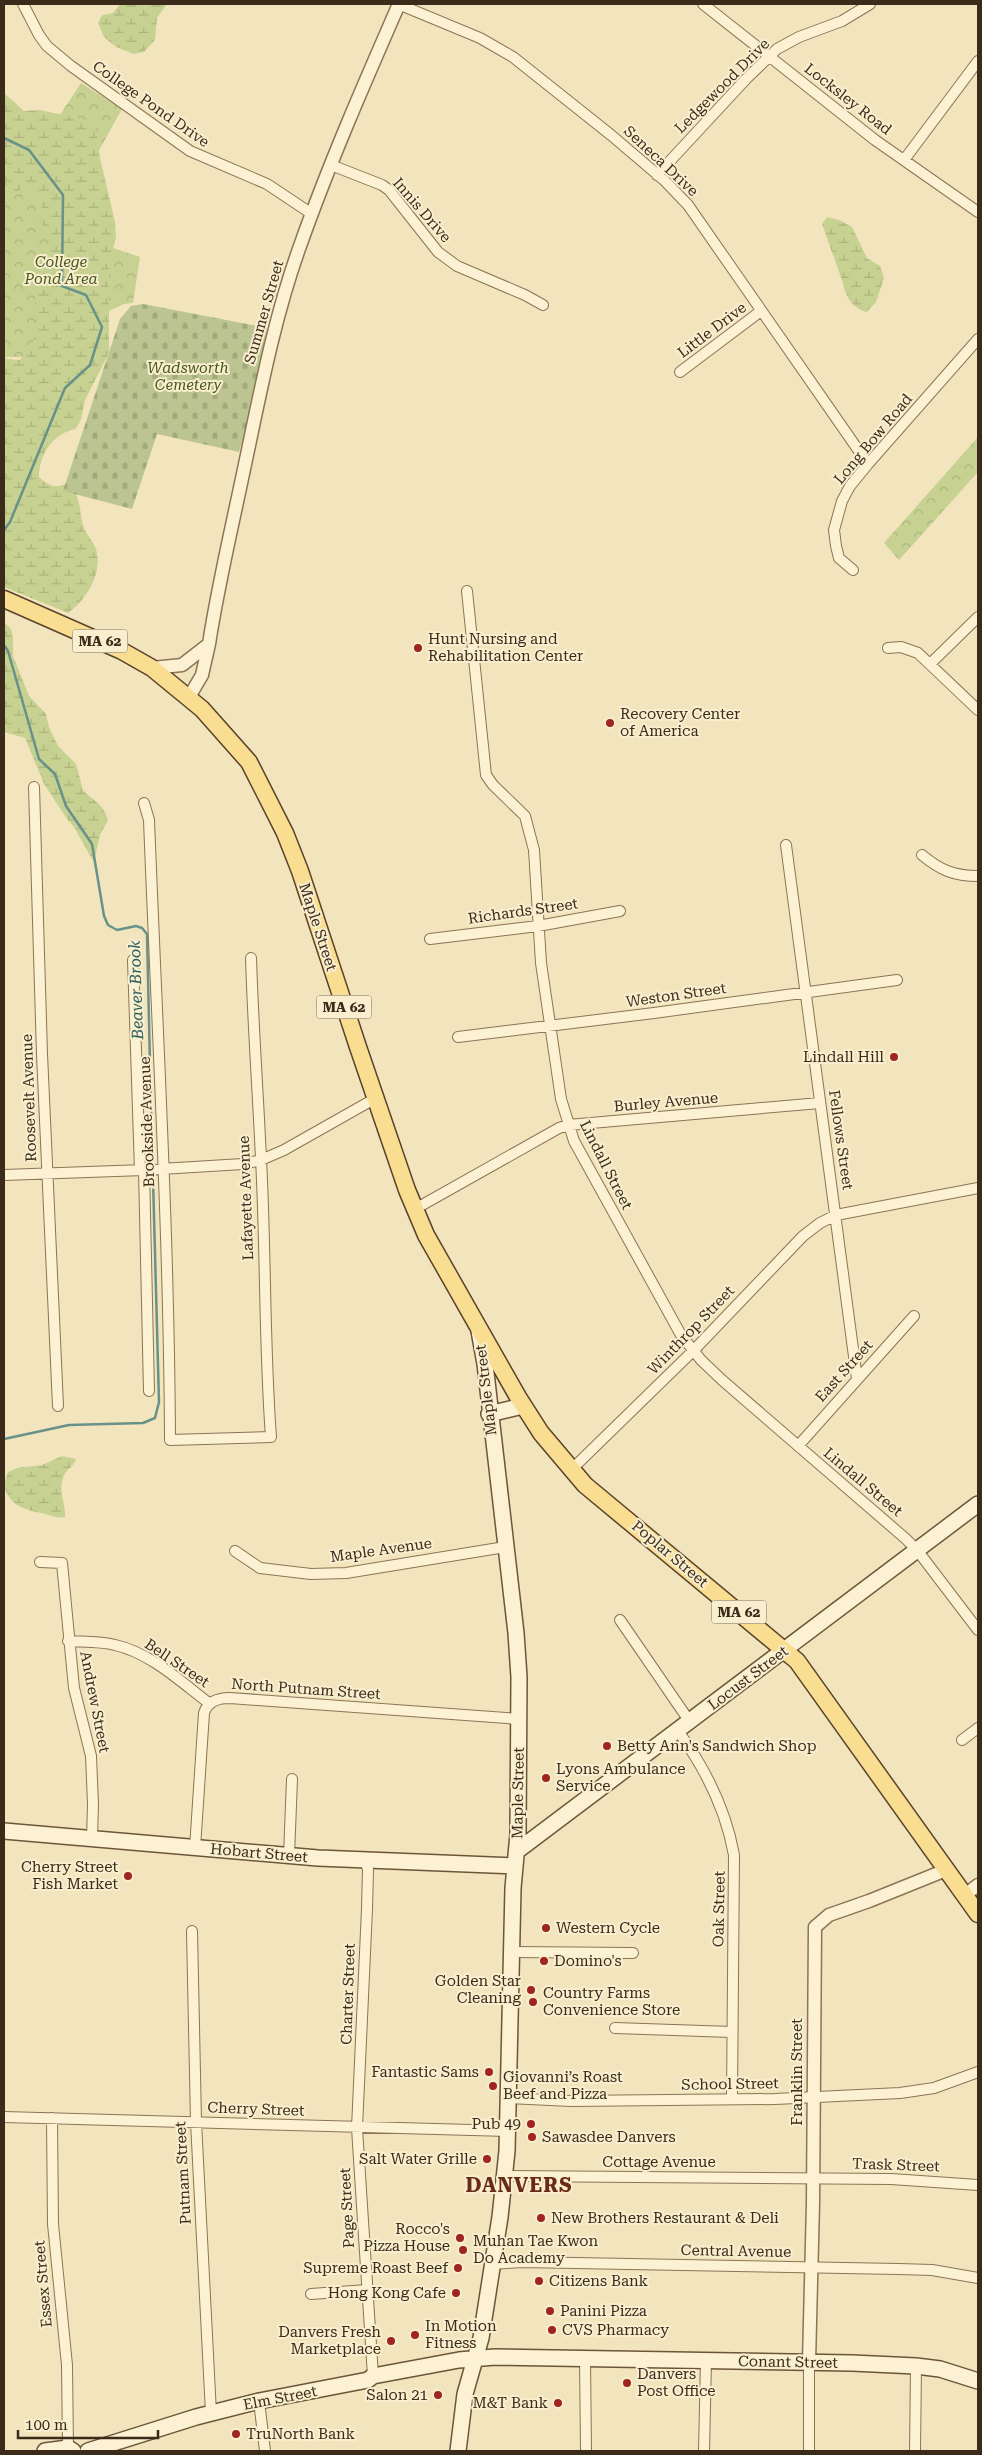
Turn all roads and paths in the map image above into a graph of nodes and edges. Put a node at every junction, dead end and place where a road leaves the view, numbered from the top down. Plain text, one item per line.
1 (23, 4) edge
2 (398, 4) edge
3 (704, 4) edge
4 (870, 4) edge
5 (768, 56) junction
6 (978, 61) edge
7 (904, 160) junction
8 (331, 165) junction
9 (657, 175) junction
10 (978, 212) edge
11 (312, 214) junction
12 (542, 306) dead end
13 (761, 311) junction
14 (978, 339) edge
15 (680, 372) dead end
16 (868, 464) junction
17 (853, 570) dead end
18 (467, 592) dead end
19 (4, 599) edge
20 (978, 617) edge
21 (209, 644) junction
22 (888, 648) dead end
23 (930, 664) junction
24 (152, 668) junction
25 (189, 697) junction
26 (978, 710) edge
27 (34, 787) dead end
28 (144, 803) dead end
29 (786, 845) dead end
30 (922, 855) dead end
31 (978, 876) edge
32 (620, 911) dead end
33 (538, 926) junction
34 (430, 939) dead end
35 (251, 958) dead end
36 (133, 960) dead end
37 (897, 980) dead end
38 (805, 992) junction
39 (550, 1025) junction
40 (458, 1037) dead end
41 (376, 1098) junction
42 (820, 1103) junction
43 (568, 1125) junction
44 (261, 1160) junction
45 (164, 1169) junction
46 (142, 1170) junction
47 (47, 1172) junction
48 (4, 1175) edge
49 (978, 1188) edge
50 (415, 1209) junction
51 (836, 1215) junction
52 (914, 1316) dead end
53 (479, 1331) junction
54 (693, 1350) junction
55 (858, 1379) junction
56 (148, 1390) dead end
57 (58, 1406) dead end
58 (524, 1406) junction
59 (489, 1414) junction
60 (170, 1440) joint
61 (798, 1446) junction
62 (571, 1470) junction
63 (978, 1504) edge
64 (505, 1547) junction
65 (918, 1550) junction
66 (236, 1551) dead end
67 (40, 1562) dead end
68 (620, 1620) dead end
69 (978, 1630) edge
70 (68, 1641) junction
71 (785, 1650) junction
72 (210, 1704) junction
73 (519, 1719) junction
74 (684, 1727) junction
75 (978, 1728) edge
76 (962, 1740) dead end
77 (292, 1779) dead end
78 (4, 1831) edge
79 (92, 1839) junction
80 (195, 1848) junction
81 (289, 1856) junction
82 (516, 1859) junction
83 (365, 1861) junction
84 (946, 1870) junction
85 (978, 1885) edge
86 (965, 1895) junction
87 (978, 1914) edge
88 (192, 1931) dead end
89 (512, 1952) junction
90 (633, 1953) dead end
91 (615, 2028) dead end
92 (732, 2032) junction
93 (978, 2072) edge
94 (814, 2097) junction
95 (508, 2098) junction
96 (732, 2099) junction
97 (4, 2116) edge
98 (52, 2118) junction
99 (196, 2122) junction
100 (357, 2128) junction
101 (508, 2131) junction
102 (505, 2176) junction
103 (813, 2178) junction
104 (978, 2185) edge
105 (493, 2264) junction
106 (811, 2267) junction
107 (978, 2278) edge
108 (367, 2290) junction
109 (311, 2294) dead end
110 (475, 2359) junction
111 (585, 2359) junction
112 (706, 2360) junction
113 (809, 2362) junction
114 (916, 2366) junction
115 (373, 2376) junction
116 (978, 2381) edge
117 (259, 2401) junction
118 (211, 2413) junction
119 (71, 2450) edge
120 (45, 2451) edge
121 (88, 2451) edge
122 (265, 2451) edge
123 (458, 2451) edge
124 (586, 2451) edge
125 (704, 2451) edge
126 (809, 2451) edge
127 (915, 2451) edge

1 - 11 street, College Pond Drive
2 - 8 street, Summer Street
2 - 9 street, Seneca Drive
3 - 5 street, Locksley Road
4 - 5 street, Ledgewood Drive
5 - 7 street, Locksley Road
5 - 9 street, Ledgewood Drive
6 - 7 street
7 - 10 street, Locksley Road
8 - 11 street, Summer Street
8 - 12 street, Innis Drive
9 - 13 street, Seneca Drive
11 - 21 street, Summer Street
13 - 15 street, Little Drive
13 - 16 street, Seneca Drive
14 - 16 street, Long Bow Road
16 - 17 street, Long Bow Road
18 - 33 street, Lindall Street
19 - 24 main road, Maple Street / MA 62
20 - 23 street
21 - 24 street
21 - 25 street, Summer Street
22 - 23 street
23 - 26 street
24 - 25 main road, Maple Street / MA 62
25 - 41 main road, Maple Street / MA 62
27 - 47 street, Roosevelt Avenue
28 - 45 street, Brookside Avenue
29 - 38 street, Fellows Street
30 - 31 street
32 - 33 street, Richards Street
33 - 34 street, Richards Street
33 - 39 street, Lindall Street
35 - 44 street, Lafayette Avenue
36 - 46 street, Brookside Avenue
37 - 38 street, Weston Street
38 - 39 street, Weston Street
38 - 42 street, Fellows Street
39 - 40 street, Weston Street
39 - 43 street, Lindall Street
41 - 44 street
41 - 50 main road, Maple Street / MA 62
42 - 43 street, Burley Avenue
42 - 51 street, Fellows Street
43 - 50 street, Burley Avenue
43 - 54 street, Lindall Street
44 - 45 street
44 - 60 street, Lafayette Avenue
45 - 46 street
45 - 60 street, Brookside Avenue
46 - 47 street
46 - 56 street, Brookside Avenue
47 - 48 street
47 - 57 street, Roosevelt Avenue
49 - 51 street, Winthrop Street
50 - 53 main road, Maple Street / MA 62
51 - 54 street, Winthrop Street
51 - 55 street, Fellows Street
52 - 55 street, East Street
53 - 58 main road, Poplar Street / MA 62
53 - 59 main road, Maple Street
54 - 61 street, Lindall Street
54 - 62 street, Winthrop Street
55 - 61 street, East Street
58 - 59 main road
58 - 62 main road, Poplar Street / MA 62
59 - 64 main road, Maple Street
61 - 65 street, Lindall Street
62 - 71 main road, Poplar Street / MA 62
63 - 65 main road, Locust Street
64 - 66 street, Maple Avenue
64 - 73 main road, Maple Street
65 - 69 street, Lindall Street
65 - 71 main road, Locust Street
67 - 70 street, Andrew Street
68 - 74 street, Oak Street
70 - 72 street, Bell Street
70 - 79 street, Andrew Street
71 - 74 main road, Locust Street
71 - 84 main road, Poplar Street / MA 62
72 - 73 street, North Putnam Street
72 - 80 street
73 - 82 main road, Maple Street
74 - 82 main road, Locust Street
74 - 92 street, Oak Street
75 - 76 street
77 - 81 street
78 - 79 main road, Hobart Street
79 - 80 main road, Hobart Street
80 - 81 main road, Hobart Street
81 - 83 main road, Hobart Street
82 - 83 main road, Hobart Street
82 - 89 main road, Maple Street
83 - 100 street, Charter Street
84 - 86 main road, Poplar Street / MA 62
84 - 94 street, Franklin Street
85 - 86 street
86 - 87 main road, Poplar Street / MA 62
88 - 99 street, Putnam Street
89 - 90 street
89 - 95 main road, Maple Street
91 - 92 street
92 - 96 street, Oak Street
93 - 94 street, School Street
94 - 96 street, School Street
94 - 103 street, Franklin Street
95 - 96 street, School Street
95 - 101 main road, Maple Street
97 - 98 street, Cherry Street
98 - 99 street, Cherry Street
98 - 119 street, Essex Street
99 - 100 street, Cherry Street
99 - 118 street, Putnam Street
100 - 101 street, Cherry Street
100 - 108 street, Page Street
101 - 102 main road, Maple Street
102 - 103 street, Cottage Avenue
102 - 105 main road, Maple Street
103 - 104 street, Trask Street
103 - 106 street, Franklin Street
105 - 106 street, Central Avenue
105 - 110 main road, Maple Street
106 - 107 street, Central Avenue
106 - 113 street, Franklin Street
108 - 109 street
108 - 115 street, Page Street
110 - 111 main road, Conant Street
110 - 115 main road, Elm Street
110 - 123 main road, Maple Street
111 - 112 main road, Conant Street
111 - 124 street
112 - 113 main road, Conant Street
112 - 125 street
113 - 114 main road, Conant Street
113 - 126 street
114 - 116 main road, Conant Street
114 - 127 street
115 - 117 main road, Elm Street
117 - 118 main road, Elm Street
117 - 122 street
118 - 121 main road, Elm Street
119 - 120 main road

